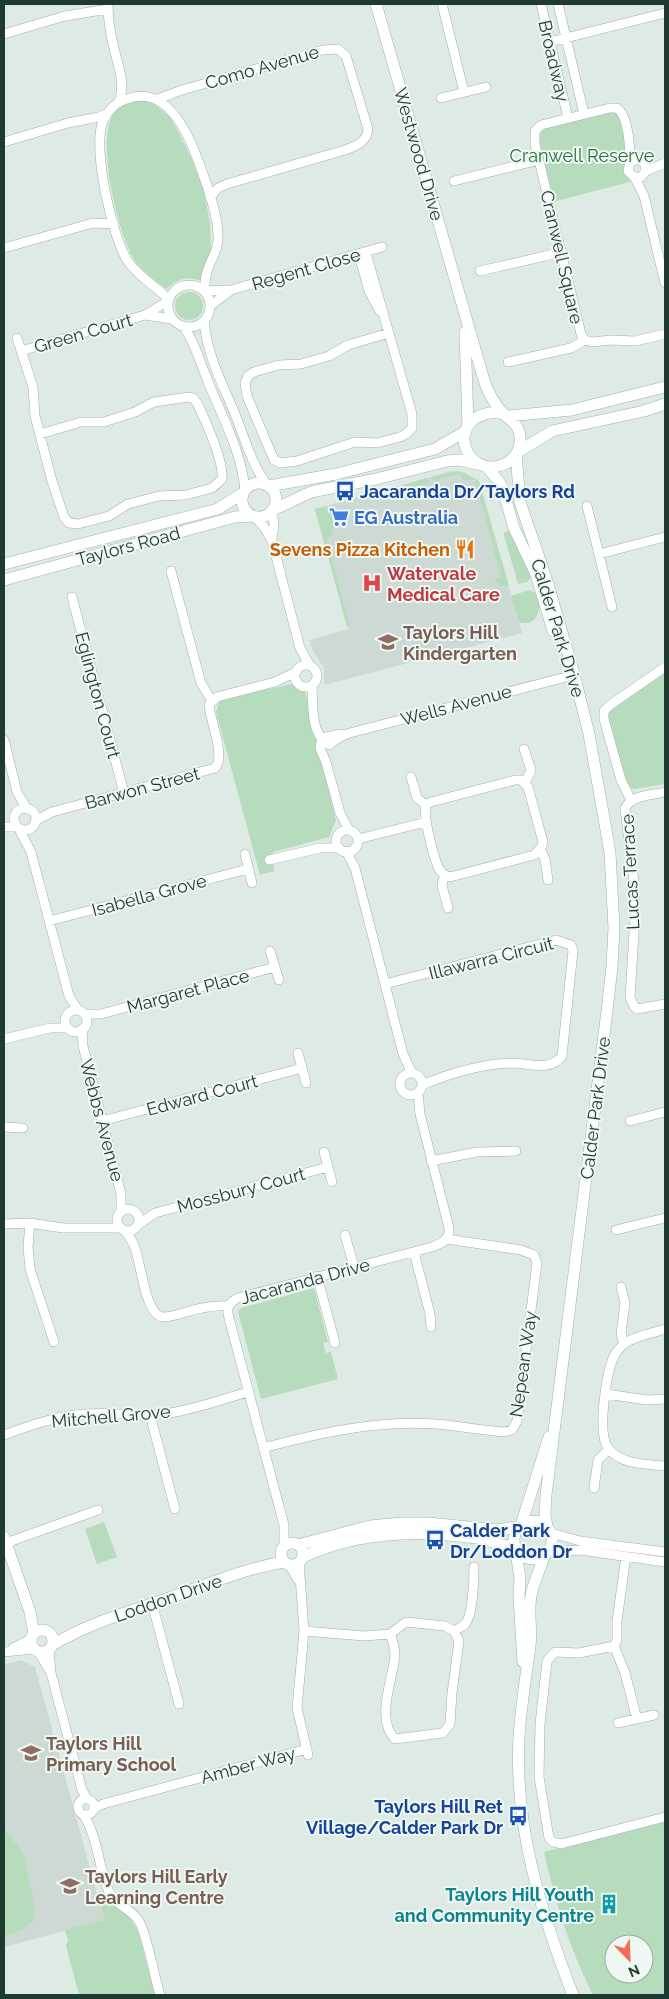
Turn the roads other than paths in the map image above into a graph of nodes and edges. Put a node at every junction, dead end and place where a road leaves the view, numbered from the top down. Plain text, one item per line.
1 (376, 4) edge
2 (442, 4) edge
3 (542, 4) edge
4 (558, 4) edge
5 (108, 7) edge
6 (665, 13) edge
7 (4, 34) edge
8 (566, 38) junction
9 (550, 42) junction
10 (122, 77) junction
11 (486, 88) dead end
12 (182, 90) junction
13 (464, 92) junction
14 (138, 96) junction
15 (441, 98) dead end
16 (158, 99) junction
17 (119, 102) junction
18 (170, 108) junction
19 (106, 114) junction
20 (584, 114) junction
21 (568, 118) junction
22 (84, 120) junction
23 (100, 130) junction
24 (4, 142) edge
25 (539, 160) junction
26 (638, 161) junction
27 (663, 163) edge
28 (642, 175) junction
29 (454, 181) dead end
30 (206, 182) junction
31 (227, 184) junction
32 (210, 197) junction
33 (109, 209) junction
34 (93, 223) junction
35 (114, 224) junction
36 (382, 247) dead end
37 (4, 248) edge
38 (562, 252) junction
39 (362, 254) junction
40 (480, 272) dead end
41 (665, 283) edge
42 (204, 291) junction
43 (230, 291) junction
44 (168, 300) junction
45 (462, 305) junction
46 (210, 306) junction
47 (145, 315) junction
48 (171, 319) junction
49 (204, 320) junction
50 (183, 326) junction
51 (389, 333) junction
52 (665, 334) edge
53 (17, 338) dead end
54 (585, 340) junction
55 (21, 351) junction
56 (508, 362) dead end
57 (662, 388) edge
58 (665, 406) edge
59 (506, 415) junction
60 (467, 429) junction
61 (40, 434) junction
62 (517, 453) junction
63 (484, 466) junction
64 (268, 485) junction
65 (244, 492) junction
66 (587, 506) dead end
67 (272, 511) junction
68 (254, 516) junction
69 (665, 537) edge
70 (272, 541) junction
71 (599, 554) junction
72 (4, 564) edge
73 (171, 571) dead end
74 (4, 580) edge
75 (543, 582) junction
76 (72, 597) dead end
77 (612, 607) dead end
78 (300, 648) junction
79 (310, 666) junction
80 (665, 668) edge
81 (570, 675) junction
82 (301, 678) junction
83 (212, 701) junction
84 (4, 740) edge
85 (326, 741) junction
86 (524, 749) dead end
87 (411, 777) dead end
88 (525, 783) junction
89 (665, 792) edge
90 (124, 793) junction
91 (631, 800) junction
92 (426, 805) junction
93 (27, 816) junction
94 (426, 822) junction
95 (4, 825) edge
96 (18, 828) junction
97 (344, 842) junction
98 (540, 850) junction
99 (32, 852) junction
100 (244, 854) dead end
101 (269, 860) dead end
102 (248, 869) junction
103 (444, 875) junction
104 (548, 880) dead end
105 (252, 883) dead end
106 (448, 908) dead end
107 (49, 921) junction
108 (270, 951) dead end
109 (275, 967) junction
110 (279, 980) dead end
111 (384, 984) junction
112 (69, 996) junction
113 (665, 1004) edge
114 (67, 1016) junction
115 (79, 1023) junction
116 (50, 1028) junction
117 (4, 1039) edge
118 (298, 1053) dead end
119 (302, 1068) junction
120 (306, 1083) dead end
121 (414, 1083) junction
122 (665, 1112) edge
123 (102, 1121) junction
124 (630, 1121) dead end
125 (4, 1126) edge
126 (23, 1128) dead end
127 (516, 1151) dead end
128 (324, 1152) dead end
129 (431, 1161) junction
130 (328, 1167) junction
131 (332, 1182) dead end
132 (127, 1213) junction
133 (155, 1214) junction
134 (665, 1218) edge
135 (30, 1223) junction
136 (4, 1224) edge
137 (137, 1226) junction
138 (100, 1227) junction
139 (123, 1229) junction
140 (616, 1230) dead end
141 (346, 1235) dead end
142 (447, 1239) junction
143 (136, 1252) junction
144 (414, 1252) junction
145 (354, 1267) junction
146 (318, 1276) junction
147 (621, 1287) dead end
148 (228, 1306) junction
149 (430, 1327) dead end
150 (665, 1329) edge
151 (54, 1342) dead end
152 (335, 1343) dead end
153 (624, 1344) junction
154 (248, 1392) junction
155 (606, 1394) junction
156 (665, 1399) edge
157 (558, 1413) junction
158 (150, 1414) junction
159 (4, 1435) edge
160 (263, 1448) junction
161 (609, 1449) junction
162 (665, 1466) edge
163 (594, 1488) dead end
164 (175, 1509) dead end
165 (98, 1510) dead end
166 (520, 1526) junction
167 (549, 1530) junction
168 (5, 1540) edge
169 (515, 1549) junction
170 (665, 1552) edge
171 (292, 1554) junction
172 (546, 1554) junction
173 (626, 1556) junction
174 (665, 1562) edge
175 (474, 1567) dead end
176 (152, 1603) junction
177 (454, 1630) junction
178 (304, 1631) junction
179 (390, 1634) junction
180 (41, 1641) junction
181 (614, 1646) junction
182 (5, 1652) edge
183 (524, 1684) junction
184 (179, 1704) dead end
185 (654, 1715) dead end
186 (636, 1719) junction
187 (618, 1723) dead end
188 (88, 1806) junction
189 (665, 1817) edge
190 (160, 1995) edge
191 (574, 1995) edge

1 - 45 street, Westwood Drive
2 - 13 street
3 - 9 street, Broadway
4 - 8 street, Broadway
5 - 7 street
5 - 10 street
6 - 8 street
8 - 9 street
8 - 20 street, Broadway
9 - 21 street, Broadway
10 - 14 street
10 - 17 street
11 - 13 street
12 - 16 street, Como Avenue
12 - 18 street, Como Avenue
12 - 31 street, Como Avenue
13 - 15 street
14 - 16 street
14 - 17 street
16 - 18 street
17 - 19 street
18 - 30 street
19 - 22 street
19 - 23 street
20 - 21 street, Cranwell Square
20 - 26 street, Cranwell Square
21 - 25 street, Cranwell Square
22 - 23 street
22 - 24 street
23 - 33 street
25 - 29 street
25 - 38 street, Cranwell Square
26 - 27 street
26 - 28 street
26 - 28 street
27 - 28 street
28 - 41 street
30 - 31 street, Como Avenue
30 - 32 street
31 - 32 street, Como Avenue
32 - 42 street
33 - 34 street
33 - 35 street
34 - 35 street
34 - 37 street
35 - 44 street
36 - 39 street, Regent Close
38 - 40 street
38 - 54 street, Cranwell Square
39 - 43 street, Regent Close
39 - 51 street
42 - 43 street, Regent Close
42 - 44 street
42 - 46 street
43 - 46 street, Regent Close
44 - 47 street, Green Court
44 - 48 street
45 - 59 street, Westwood Drive
45 - 60 street, Westwood Drive
46 - 49 street
47 - 48 street, Green Court
47 - 55 street, Green Court
48 - 50 street
49 - 50 street
49 - 64 street
50 - 65 street
51 - 51 street
52 - 54 street, Cranwell Square
53 - 55 street
54 - 56 street
55 - 61 street
57 - 58 street
57 - 59 street
58 - 62 street
59 - 60 street
59 - 62 street
60 - 63 street
60 - 64 street
61 - 61 street
62 - 63 street
62 - 75 street, Calder Park Drive
63 - 67 street
63 - 75 street, Calder Park Drive
64 - 65 street
64 - 67 street
65 - 68 street
65 - 72 street, Taylors Road
66 - 71 street
67 - 68 street
67 - 70 street
68 - 70 street
68 - 74 street, Taylors Road
69 - 71 street
70 - 78 street
71 - 77 street
73 - 83 street
75 - 81 street, Calder Park Drive
76 - 90 street, Eglington Court
78 - 79 street
78 - 82 street
79 - 82 street
79 - 82 street
80 - 91 street
81 - 85 street, Wells Avenue
81 - 157 street, Calder Park Drive
82 - 83 street
82 - 85 street
83 - 90 street, Barwon Street
84 - 93 street
85 - 97 street
86 - 88 street
87 - 92 street
88 - 92 street
88 - 98 street
89 - 91 street, Lucas Terrace
90 - 93 street, Barwon Street
91 - 113 street, Lucas Terrace
92 - 94 street
93 - 95 street
93 - 96 street
93 - 96 street, Barwon Street
93 - 99 street
94 - 97 street
94 - 103 street
95 - 96 street
96 - 99 street
97 - 101 street
97 - 111 street
98 - 103 street
98 - 104 street
99 - 107 street
100 - 102 street
102 - 105 street
102 - 107 street, Isabella Grove
103 - 106 street
107 - 112 street
108 - 109 street
109 - 110 street
109 - 115 street, Margaret Place
111 - 121 street
111 - 121 street, Illawarra Circuit
112 - 114 street
112 - 115 street
114 - 115 street
114 - 115 street
114 - 116 street
115 - 116 street, Margaret Place
115 - 123 street, Webbs Avenue
116 - 117 street
118 - 119 street
119 - 120 street
119 - 123 street, Edward Court
121 - 129 street
122 - 124 street
123 - 132 street, Webbs Avenue
125 - 126 street
127 - 129 street
128 - 130 street, Mossbury Court
129 - 142 street
130 - 131 street, Mossbury Court
130 - 133 street, Mossbury Court
132 - 133 street, Mossbury Court
132 - 137 street
132 - 138 street
132 - 139 street
133 - 137 street, Mossbury Court
134 - 140 street
135 - 136 street, Mossbury Court
135 - 138 street, Mossbury Court
135 - 151 street
137 - 139 street, Mossbury Court
137 - 143 street
138 - 139 street, Mossbury Court
139 - 143 street
141 - 145 street
142 - 144 street, Jacaranda Drive
142 - 160 street, Nepean Way
143 - 148 street
144 - 145 street, Jacaranda Drive
144 - 149 street
145 - 146 street, Jacaranda Drive
146 - 148 street, Jacaranda Drive
146 - 152 street
147 - 153 street
148 - 154 street, Jacaranda Drive
150 - 153 street
153 - 155 street
154 - 158 street, Mitchell Grove
154 - 160 street, Jacaranda Drive
155 - 156 street
155 - 161 street
157 - 166 street, Calder Park Drive
157 - 167 street, Calder Park Drive
158 - 159 street, Mitchell Grove
158 - 164 street
160 - 171 street, Jacaranda Drive
161 - 162 street
161 - 163 street
165 - 168 street
166 - 167 street
166 - 169 street
166 - 171 street, Loddon Drive
167 - 170 street
167 - 172 street
168 - 180 street
169 - 171 street, Loddon Drive
169 - 172 street
169 - 183 street
171 - 176 street, Loddon Drive
171 - 178 street, Amber Way
172 - 173 street
172 - 183 street
173 - 174 street
173 - 181 street
175 - 177 street
176 - 180 street, Loddon Drive
176 - 184 street
177 - 179 street
177 - 179 street
178 - 179 street
178 - 188 street, Amber Way
180 - 182 street, Loddon Drive
180 - 188 street
181 - 186 street
181 - 189 street
183 - 191 street
185 - 186 street
186 - 187 street
188 - 190 street

